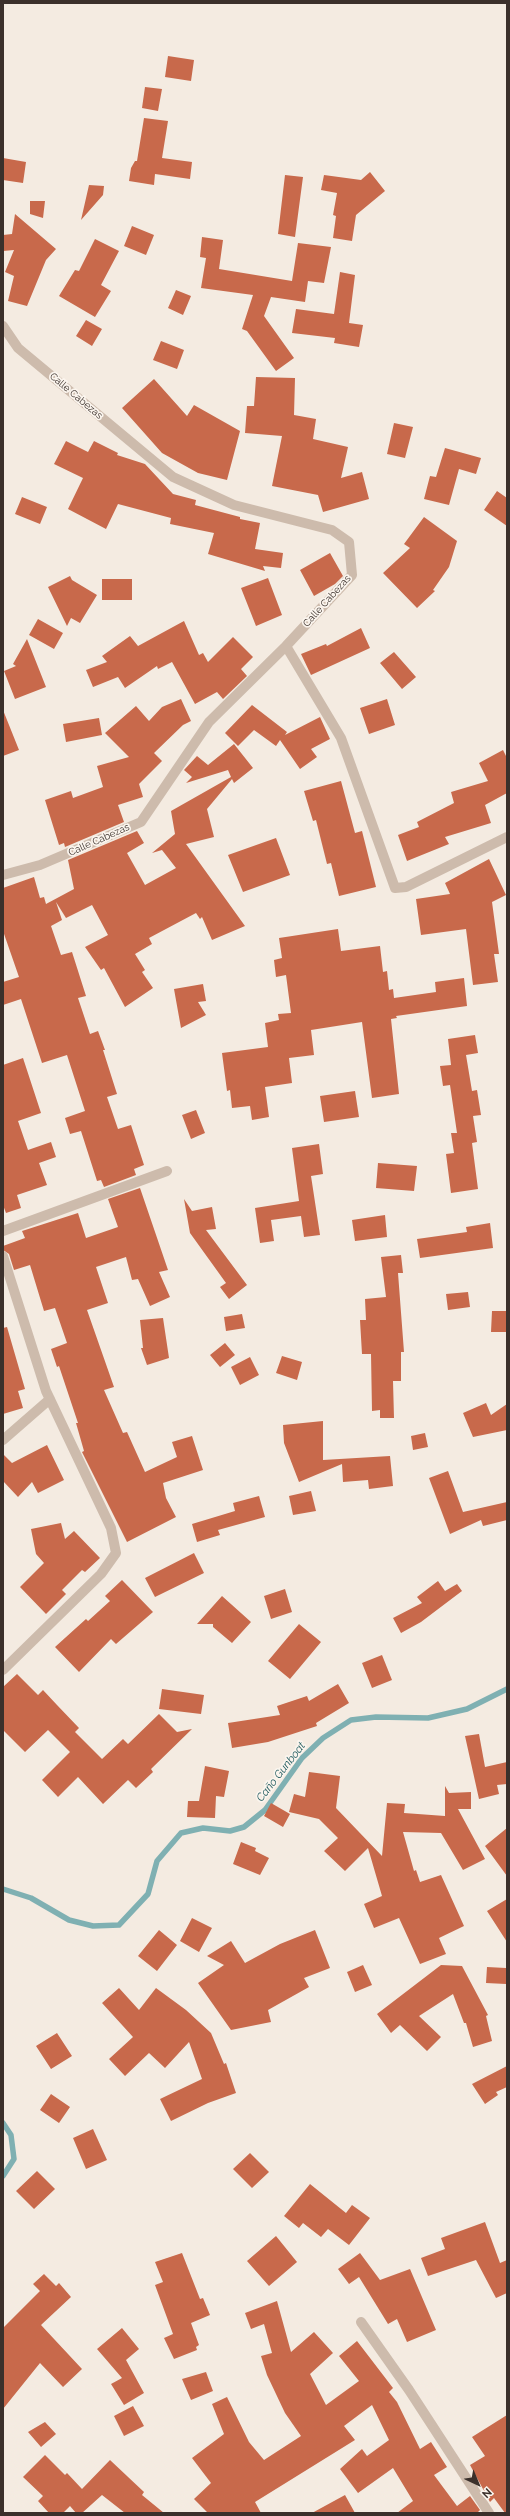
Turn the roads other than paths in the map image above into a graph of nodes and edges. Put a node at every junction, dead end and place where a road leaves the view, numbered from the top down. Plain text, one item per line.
1 (3, 326) edge
2 (286, 646) junction
3 (507, 837) edge
4 (3, 875) edge
5 (167, 1171) dead end
6 (3, 1231) edge
7 (3, 1256) edge
8 (50, 1399) junction
9 (3, 1440) edge
10 (3, 1670) edge
11 (361, 2322) dead end
12 (489, 2513) edge

1 - 2 street, Calle Cabezas
2 - 3 street
2 - 4 street, Calle Cabezas
5 - 6 street
7 - 8 street
8 - 9 street
8 - 10 street
11 - 12 street

